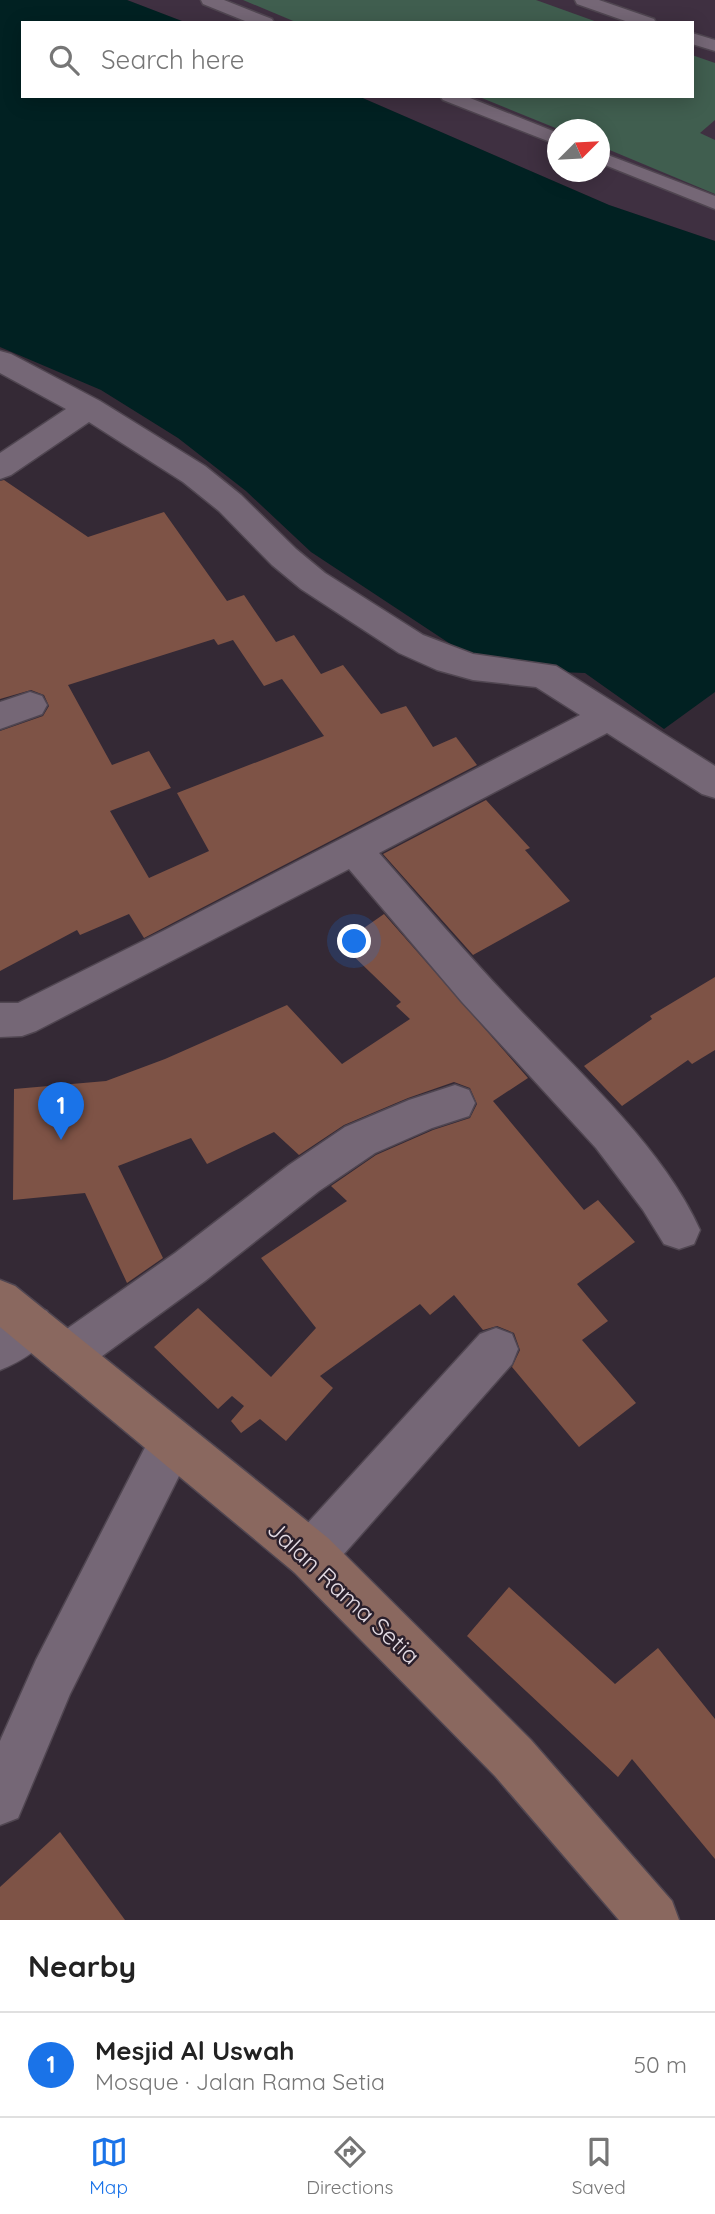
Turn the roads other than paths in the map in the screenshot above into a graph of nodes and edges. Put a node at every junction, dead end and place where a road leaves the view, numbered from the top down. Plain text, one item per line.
1 (209, 0) edge
2 (583, 0) edge
3 (261, 21) edge
4 (642, 21) edge
5 (694, 39) edge
6 (715, 46) edge
7 (454, 98) edge
8 (547, 136) edge
9 (610, 161) edge
10 (715, 203) edge
11 (0, 361) edge
12 (89, 408) junction
13 (0, 468) edge
14 (609, 716) junction
15 (715, 784) edge
16 (354, 850) junction
17 (0, 1020) edge
18 (455, 1103) dead end
19 (679, 1230) dead end
20 (10, 1325) edge
21 (496, 1349) dead end
22 (67, 1355) junction
23 (172, 1442) junction
24 (311, 1555) junction
25 (0, 1800) edge
26 (653, 1920) edge

1 - 3 lane
2 - 4 lane
5 - 6 lane
7 - 8 lane
9 - 10 lane
11 - 12 street
12 - 13 street
12 - 14 street
14 - 15 street
14 - 16 street
16 - 17 street
16 - 19 street
18 - 22 street
20 - 22 street, Jalan Rama Setia
21 - 24 street
22 - 23 street, Jalan Rama Setia
23 - 24 street, Jalan Rama Setia
23 - 25 street
24 - 26 street, Jalan Rama Setia

